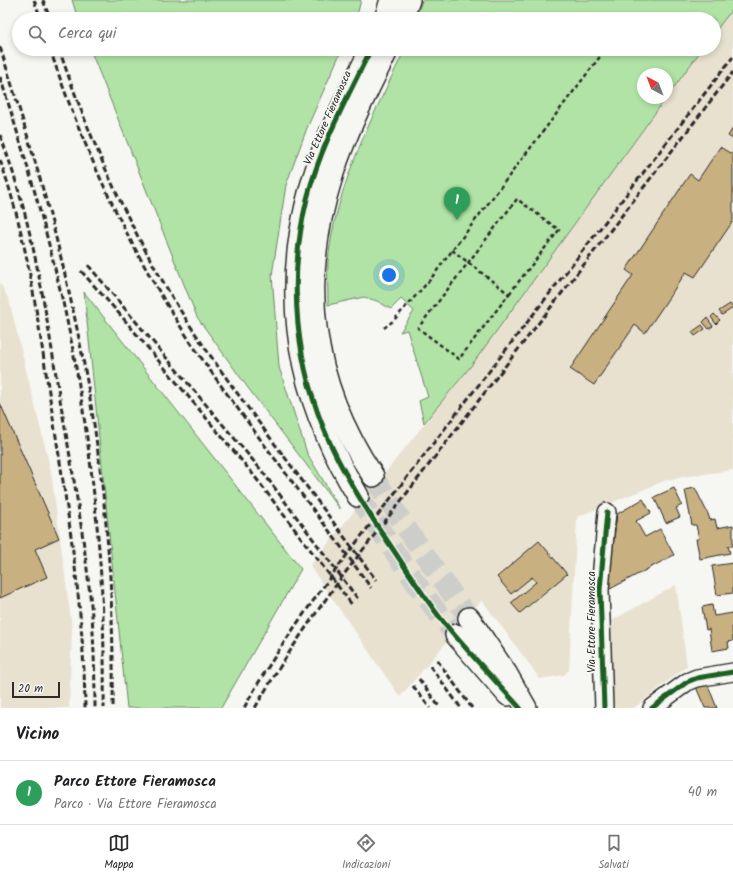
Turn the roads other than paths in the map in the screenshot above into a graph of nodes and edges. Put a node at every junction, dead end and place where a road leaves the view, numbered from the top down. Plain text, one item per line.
1 (391, 0) edge
2 (409, 0) edge
3 (387, 12) edge
4 (405, 12) edge
5 (368, 56) edge
6 (385, 56) edge
7 (373, 476) tunnel mouth
8 (358, 496) tunnel mouth
9 (607, 512) dead end
10 (469, 618) tunnel mouth
11 (456, 635) tunnel mouth
12 (733, 672) edge
13 (520, 708) edge
14 (526, 708) edge
15 (604, 708) edge
16 (652, 708) edge

1 - 3 street
2 - 4 street
5 - 8 street, Via Ettore Fieramosca
6 - 7 street
9 - 15 street, Via Ettore Fieramosca
10 - 14 street
11 - 13 street
12 - 16 street

